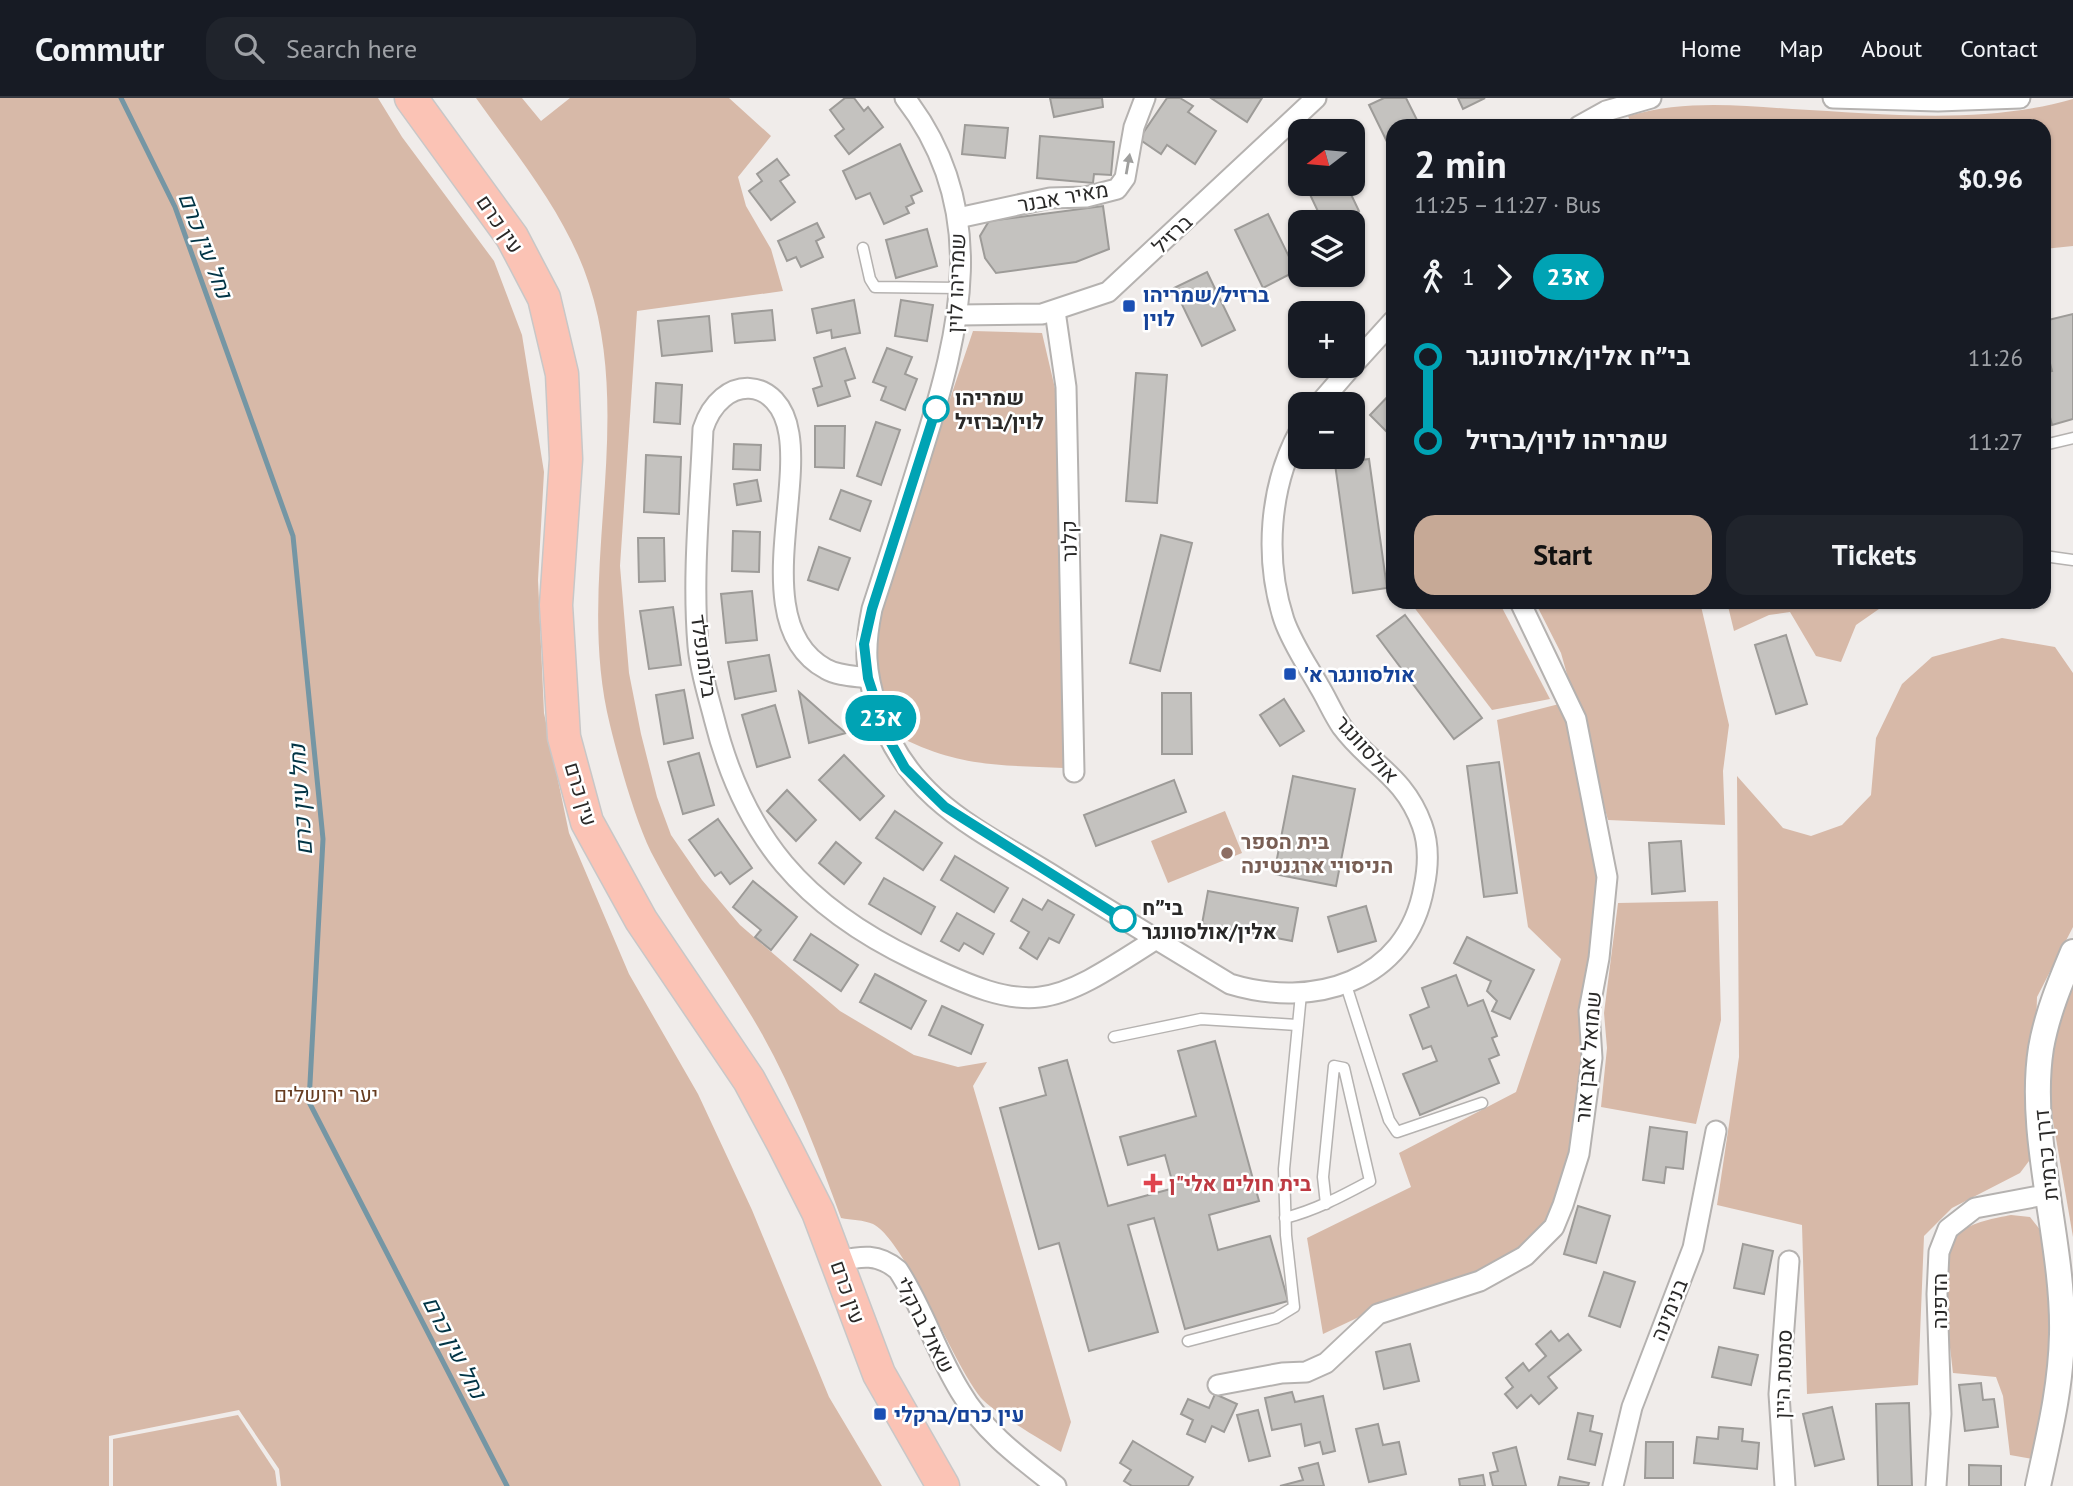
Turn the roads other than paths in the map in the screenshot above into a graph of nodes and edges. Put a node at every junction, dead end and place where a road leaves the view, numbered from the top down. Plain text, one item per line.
1 (411, 98) edge
2 (905, 98) edge
3 (1145, 98) edge
4 (1315, 98) edge
5 (1651, 98) edge
6 (1833, 98) edge
7 (2020, 98) edge
8 (1608, 118) edge
9 (958, 218) junction
10 (863, 248) dead end
11 (960, 288) junction
12 (1055, 311) junction
13 (958, 315) junction
14 (1386, 329) edge
15 (1365, 351) edge
16 (1341, 378) edge
17 (1329, 392) edge
18 (2073, 438) edge
19 (2051, 443) edge
20 (1288, 453) edge
21 (2051, 557) edge
22 (2073, 560) edge
23 (1523, 609) edge
24 (868, 678) junction
25 (1073, 772) dead end
26 (1156, 939) junction
27 (2073, 952) edge
28 (1346, 985) junction
29 (1301, 994) junction
30 (1297, 1026) junction
31 (1114, 1037) dead end
32 (1482, 1103) dead end
33 (1716, 1132) dead end
34 (2050, 1194) junction
35 (1326, 1204) junction
36 (1285, 1218) junction
37 (837, 1261) junction
38 (1789, 1261) dead end
39 (2068, 1338) edge
40 (1188, 1341) dead end
41 (1217, 1385) dead end
42 (943, 1486) edge
43 (1056, 1486) edge
44 (1613, 1486) edge
45 (1785, 1486) edge
46 (1936, 1486) edge
47 (2038, 1486) edge

1 - 37 main road, עין כרם
2 - 9 street, שמריהו לוין
9 -> 3 street, מאיר אבנר
4 - 12 street, ברזיל
5 - 8 street
6 - 7 street
9 - 11 street, שמריהו לוין
10 - 11 lane
11 - 13 street, שמריהו לוין
12 - 13 street, ברזיל
12 - 25 street, קלנר
13 - 24 street, שמריהו לוין
14 - 15 street
16 - 17 street
18 - 19 lane
20 - 28 street, אולסוונגר
21 - 22 lane
23 - 41 street, שמואל אבן אור
24 - 26 street, אולסוונגר
24 - 26 street, בלומנפלד
26 - 29 street, אולסוונגר
27 - 34 street, דרך כרמית
28 - 29 street, אולסוונגר
28 - 32 lane
29 - 30 lane
30 - 31 lane
30 - 36 lane
33 - 44 street, בנימינה
34 - 39 street, דרך כרמית
34 - 46 street, הדפנה
35 - 35 lane
35 - 36 lane
36 - 40 lane
37 - 42 main road, עין כרם
37 - 43 street, שאול ברקלי
38 - 45 street, סמטת היין
39 - 47 street, דרך כרמית

